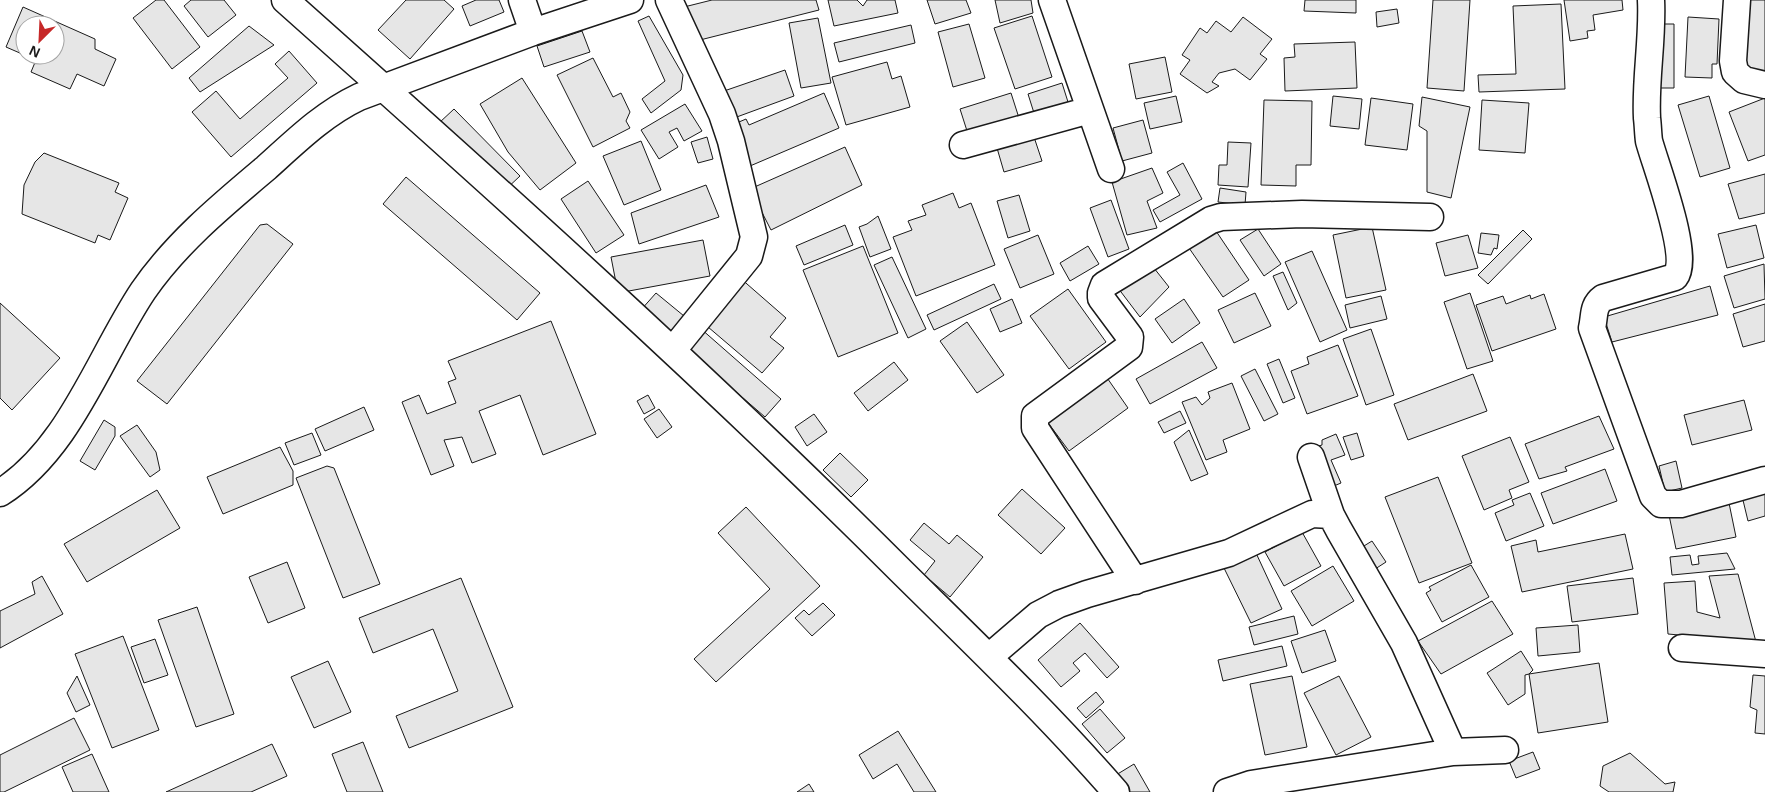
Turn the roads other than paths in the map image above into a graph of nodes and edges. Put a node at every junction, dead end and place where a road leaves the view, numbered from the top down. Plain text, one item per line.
1 (285, 0) edge
2 (522, 0) edge
3 (630, 0) edge
4 (669, 0) edge
5 (1052, 0) edge
6 (1651, 0) edge
7 (1737, 0) edge
8 (533, 32) junction
9 (1765, 85) edge
10 (384, 88) junction
11 (1090, 110) junction
12 (963, 145) dead end
13 (1111, 169) dead end
14 (1430, 217) dead end
15 (672, 350) junction
16 (1311, 457) dead end
17 (1765, 480) edge
18 (0, 493) edge
19 (1332, 515) junction
20 (1135, 580) junction
21 (1682, 648) dead end
22 (1765, 654) edge
23 (989, 657) junction
24 (1506, 750) dead end
25 (1454, 752) junction
26 (1116, 792) edge
27 (1228, 792) edge

1 - 10 street
2 - 8 street
3 - 8 street
4 - 15 street
5 - 11 street
6 - 17 street
7 - 9 street
8 - 10 street
10 - 15 street
10 - 18 street
11 - 12 street
11 - 13 street
14 - 20 street
15 - 23 street
16 - 19 street
19 - 20 street
19 - 25 street
20 - 23 street
21 - 22 street
23 - 26 street
24 - 25 street
25 - 27 street

